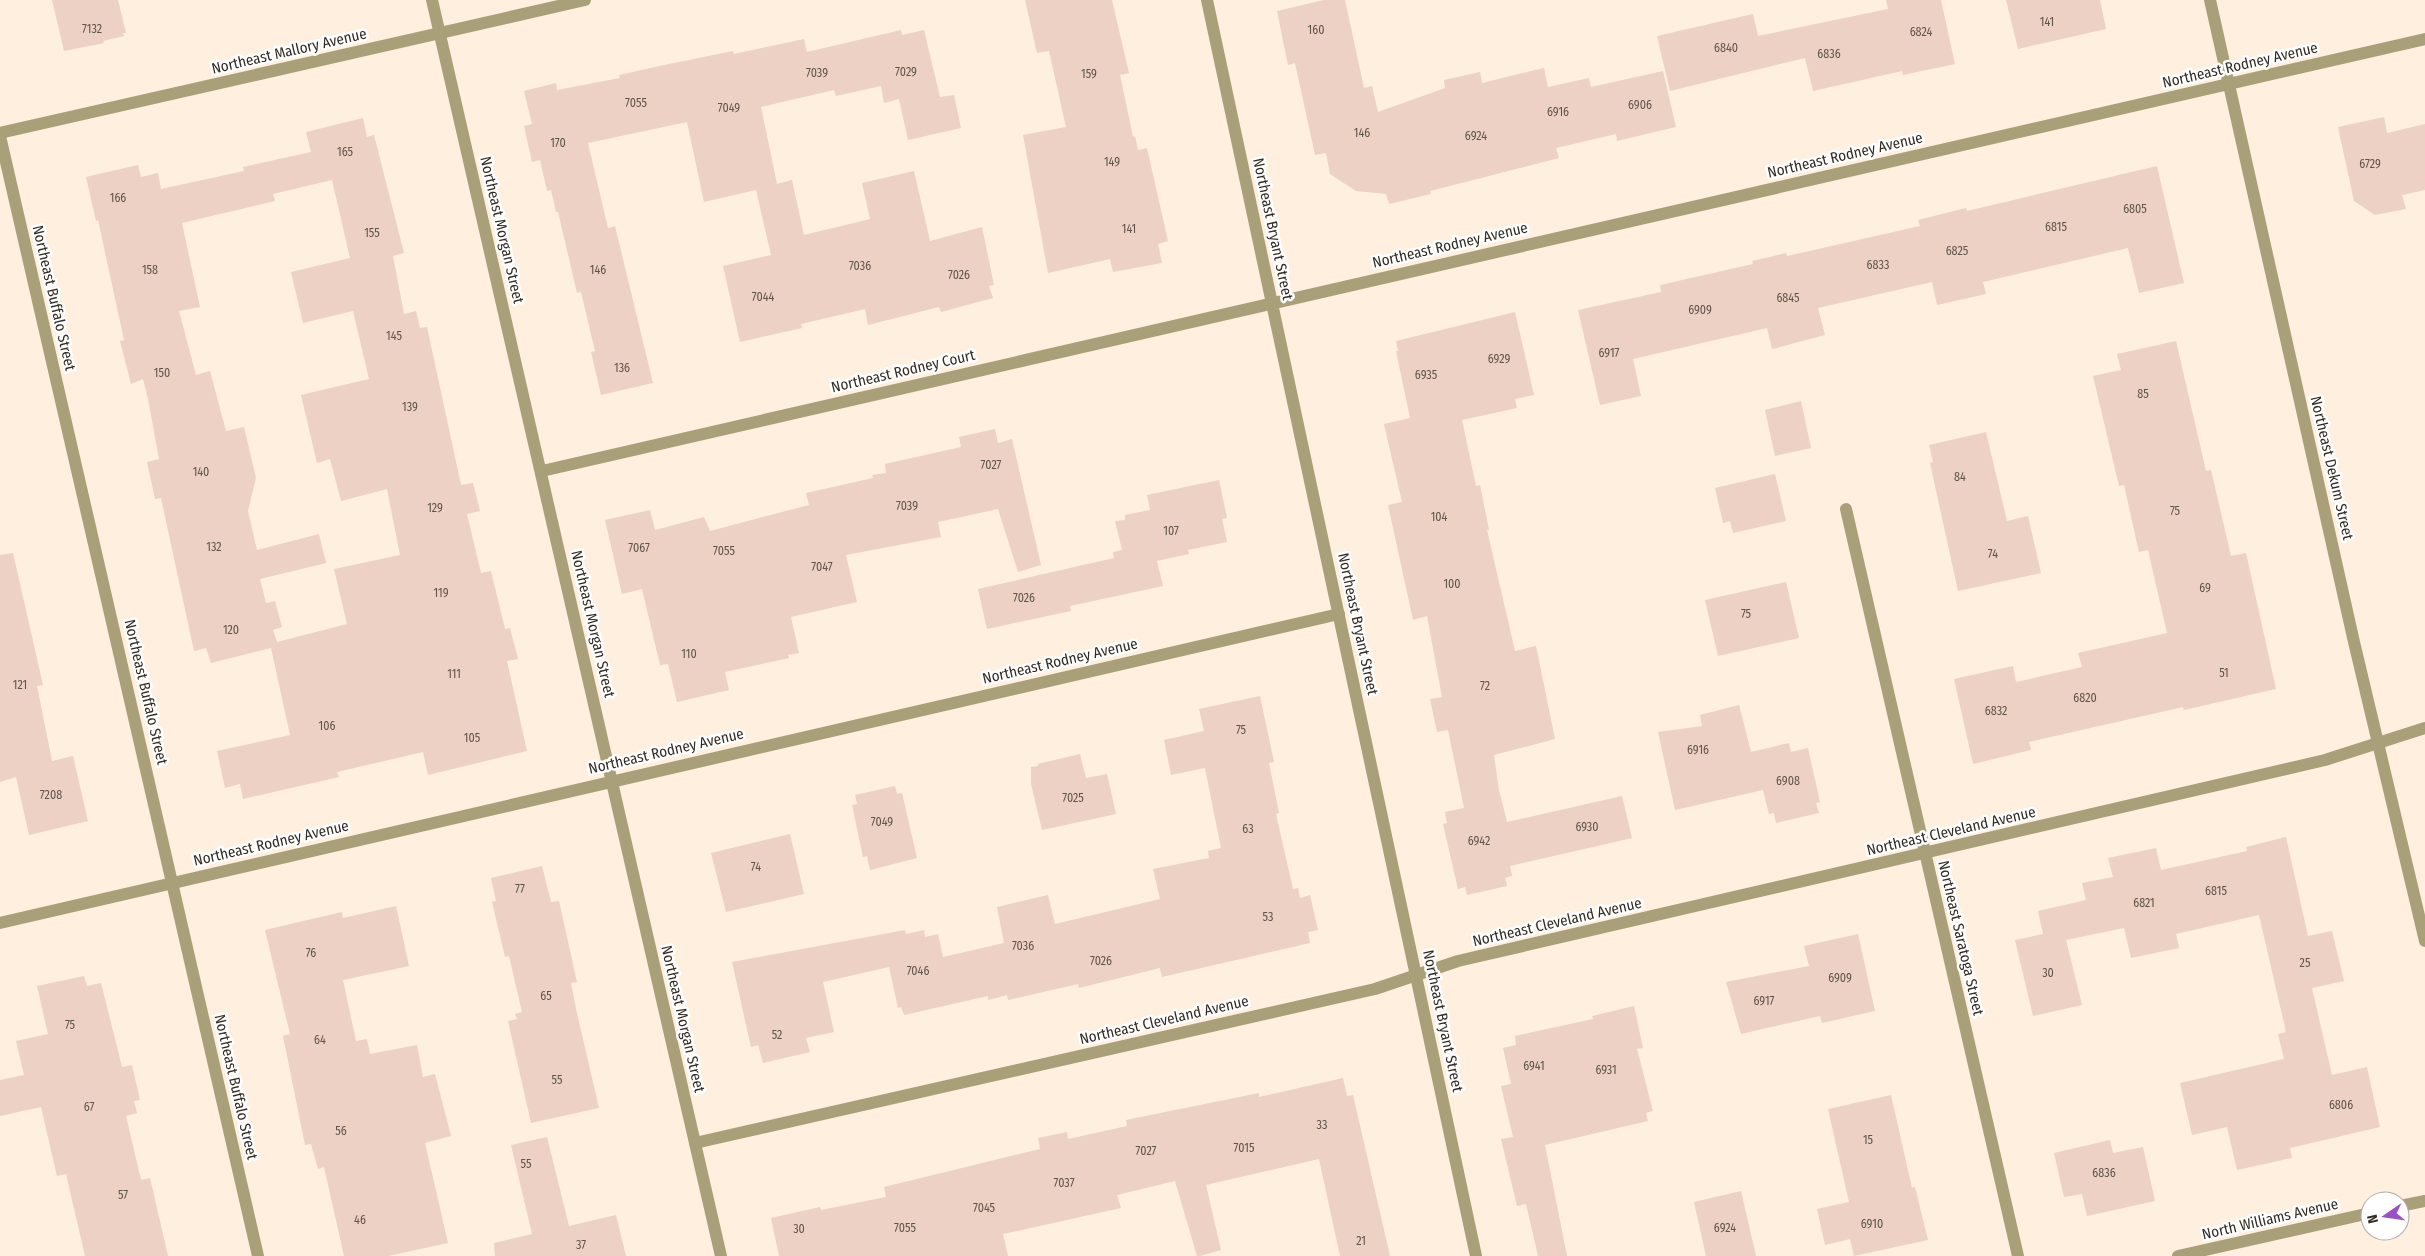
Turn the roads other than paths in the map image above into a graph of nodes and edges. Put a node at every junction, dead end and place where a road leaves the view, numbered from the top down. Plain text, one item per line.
1 (432, 0) edge
2 (585, 0) edge
3 (1207, 0) edge
4 (2210, 0) edge
5 (440, 34) junction
6 (2425, 39) edge
7 (2228, 84) junction
8 (0, 134) edge
9 (1272, 302) junction
10 (542, 471) junction
11 (1846, 509) dead end
12 (1339, 614) junction
13 (2425, 728) edge
14 (2378, 743) junction
15 (612, 780) junction
16 (1925, 854) junction
17 (173, 883) junction
18 (0, 923) edge
19 (2425, 942) edge
20 (1416, 975) junction
21 (695, 1143) junction
22 (2425, 1201) edge
23 (2410, 1204) edge
24 (2360, 1215) edge
25 (258, 1256) edge
26 (721, 1256) edge
27 (1476, 1256) edge
28 (2018, 1256) edge
29 (2178, 1256) edge

1 - 5 street, Northeast Morgan Street
2 - 5 street, Northeast Mallory Avenue
3 - 9 street, Northeast Bryant Street
4 - 7 street, Northeast Dekum Street
5 - 8 street, Northeast Mallory Avenue
5 - 10 street, Northeast Morgan Street
6 - 7 street, Northeast Rodney Avenue
7 - 9 street, Northeast Rodney Avenue
7 - 14 street, Northeast Dekum Street
8 - 17 street, Northeast Buffalo Street
9 - 10 street, Northeast Rodney Court
9 - 12 street, Northeast Bryant Street
10 - 15 street, Northeast Morgan Street
11 - 16 street, Northeast Saratoga Street
12 - 15 street, Northeast Rodney Avenue
12 - 20 street, Northeast Bryant Street
13 - 14 street, Northeast Cleveland Avenue
14 - 16 street, Northeast Cleveland Avenue
14 - 19 street, Northeast Dekum Street
15 - 17 street, Northeast Rodney Avenue
15 - 21 street, Northeast Morgan Street
16 - 20 street, Northeast Cleveland Avenue
16 - 28 street, Northeast Saratoga Street
17 - 18 street, Northeast Rodney Avenue
17 - 25 street, Northeast Buffalo Street
20 - 21 street, Northeast Cleveland Avenue
20 - 27 street, Northeast Bryant Street
21 - 26 street, Northeast Morgan Street
22 - 23 street
24 - 29 street, North Williams Avenue

